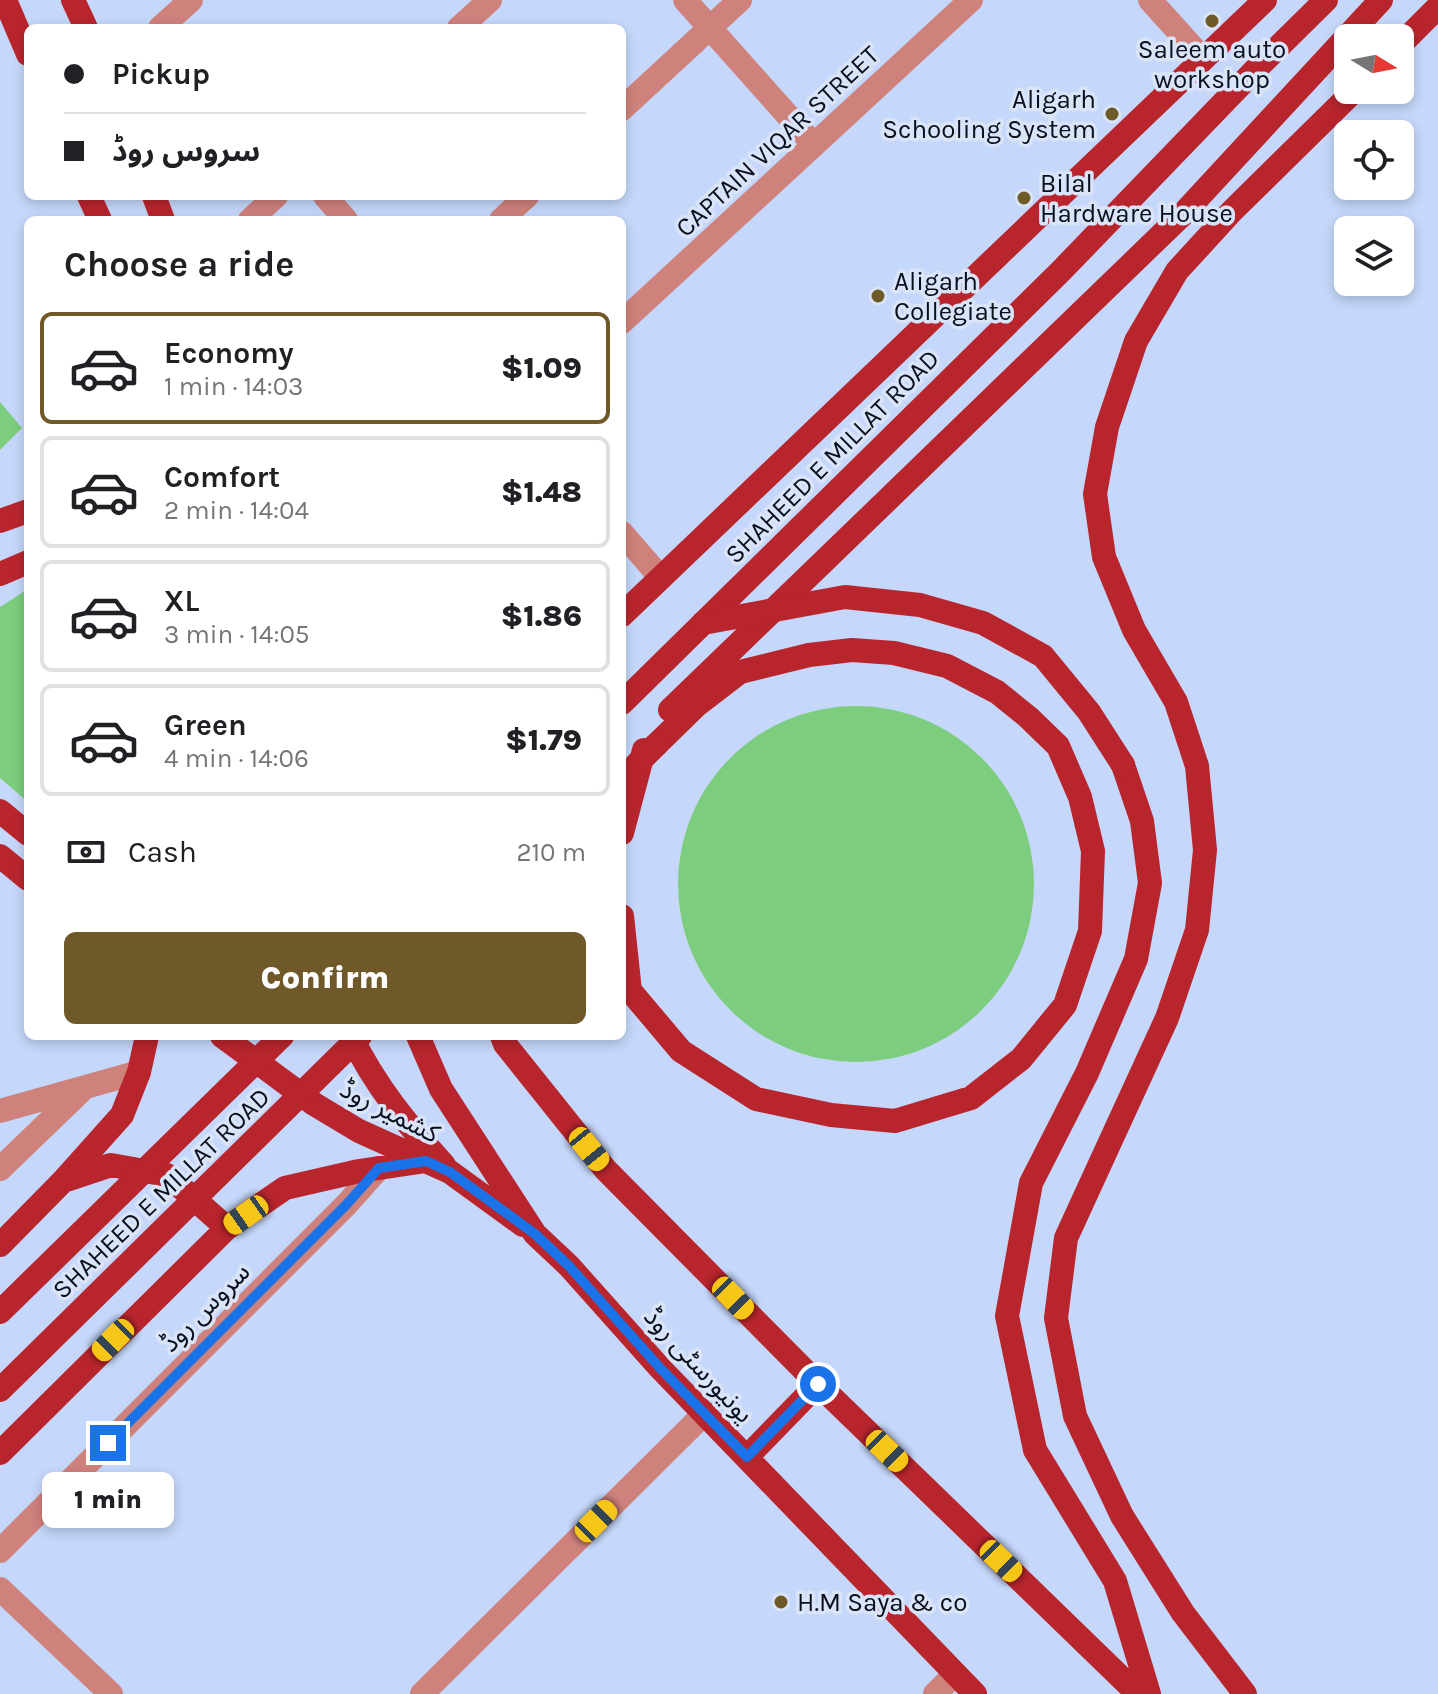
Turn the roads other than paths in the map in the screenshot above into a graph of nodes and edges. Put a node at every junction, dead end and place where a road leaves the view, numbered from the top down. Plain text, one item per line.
1 (5, 0) edge
2 (73, 0) edge
3 (191, 0) edge
4 (490, 0) edge
5 (685, 0) edge
6 (740, 0) edge
7 (971, 0) edge
8 (1150, 0) edge
9 (1265, 0) edge
10 (1326, 0) edge
11 (1381, 0) edge
12 (1438, 7) edge
13 (84, 24) edge
14 (164, 24) edge
15 (463, 24) edge
16 (710, 28) junction
17 (1414, 31) edge
18 (24, 45) edge
19 (1203, 59) junction
20 (1341, 104) edge
21 (626, 105) edge
22 (814, 145) junction
23 (272, 200) edge
24 (328, 200) edge
25 (523, 200) edge
26 (254, 216) edge
27 (342, 216) edge
28 (505, 216) edge
29 (626, 318) edge
30 (24, 512) edge
31 (0, 521) edge
32 (626, 538) edge
33 (24, 564) edge
34 (0, 574) edge
35 (661, 578) junction
36 (626, 611) edge
37 (703, 623) junction
38 (626, 699) edge
39 (626, 775) edge
40 (0, 811) edge
41 (626, 818) edge
42 (24, 831) edge
43 (0, 856) edge
44 (24, 876) edge
45 (626, 986) edge
46 (146, 1040) edge
47 (227, 1040) edge
48 (278, 1040) edge
49 (353, 1040) edge
50 (356, 1040) edge
51 (420, 1040) edge
52 (503, 1040) edge
53 (139, 1072) junction
54 (84, 1088) junction
55 (0, 1111) edge
56 (426, 1161) junction
57 (379, 1168) junction
58 (0, 1169) edge
59 (450, 1172) junction
60 (63, 1181) junction
61 (227, 1228) junction
62 (535, 1234) junction
63 (0, 1245) edge
64 (0, 1312) edge
65 (818, 1384) junction
66 (0, 1390) edge
67 (705, 1413) junction
68 (0, 1453) edge
69 (747, 1457) junction
70 (0, 1551) edge
71 (0, 1589) edge
72 (955, 1674) junction
73 (111, 1694) edge
74 (422, 1694) edge
75 (935, 1694) edge
76 (975, 1694) edge
77 (1138, 1694) edge
78 (1149, 1694) edge
79 (1245, 1694) edge

1 - 18 main road
2 - 13 main road
3 - 14 street
4 - 15 street
5 - 16 street
6 - 16 street
7 - 22 street, CAPTAIN VIQAR STREET
8 - 19 street
9 - 19 main road
10 - 37 main road, SHAHEED E MILLAT ROAD
11 - 41 main road
12 - 17 main road
16 - 21 street
16 - 22 street
19 - 35 main road
20 - 79 main road
22 - 29 street, CAPTAIN VIQAR STREET
23 - 26 street
24 - 27 street
25 - 28 street
30 - 31 main road
32 - 35 street
33 - 34 main road
35 - 36 main road
37 - 38 main road, SHAHEED E MILLAT ROAD
37 - 78 main road, bridge
39 - 45 main road, bridge
40 - 42 main road
43 - 44 main road
46 - 53 main road
47 - 56 main road, کشمیر روڈ
48 - 64 main road, SHAHEED E MILLAT ROAD, bridge
49 - 59 main road
50 - 66 main road, SHAHEED E MILLAT ROAD, bridge
51 - 62 main road, یونیورسٹی روڈ
52 - 65 main road
53 - 54 street
53 - 60 main road
54 - 55 street
54 - 58 street
56 - 57 main road
56 - 59 main road, کشمیر روڈ
57 - 61 main road
57 - 70 street, سروس روڈ
59 - 62 main road, کشمیر روڈ
60 - 61 main road
60 - 63 main road
61 - 68 main road
62 - 67 main road, یونیورسٹی روڈ
65 - 69 main road
65 - 77 main road
67 - 69 main road, یونیورسٹی روڈ
67 - 74 street
69 - 72 main road, یونیورسٹی روڈ
71 - 73 street
72 - 75 street
72 - 76 main road, یونیورسٹی روڈ

